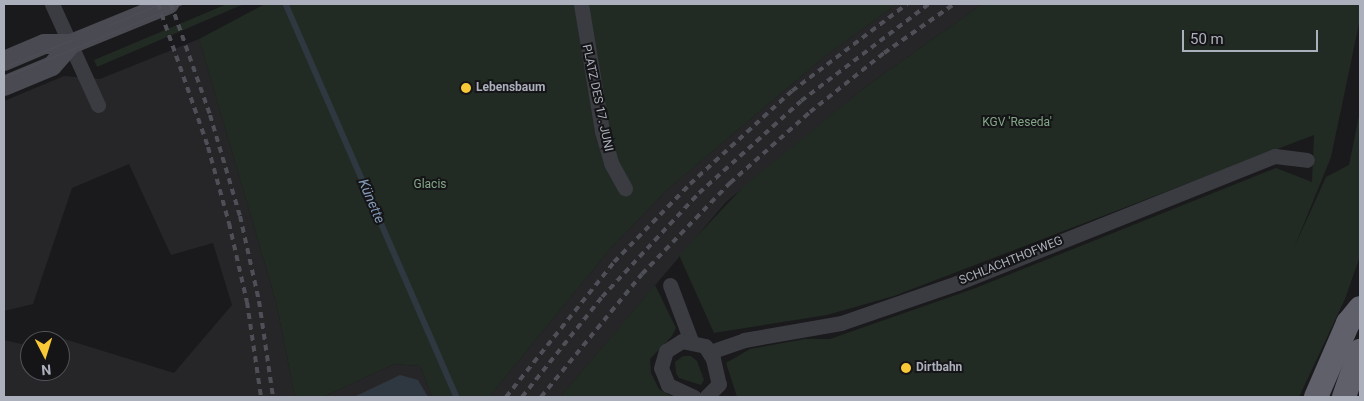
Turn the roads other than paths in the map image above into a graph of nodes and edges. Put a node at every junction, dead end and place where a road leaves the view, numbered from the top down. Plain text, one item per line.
1 (52, 4) edge
2 (170, 4) edge
3 (581, 4) edge
4 (74, 50) junction
5 (4, 61) edge
6 (4, 86) edge
7 (98, 105) dead end
8 (1307, 160) dead end
9 (625, 188) dead end
10 (670, 285) dead end
11 (1360, 308) edge
12 (691, 341) junction
13 (1360, 351) edge
14 (710, 352) junction
15 (712, 396) edge
16 (694, 397) edge
17 (1316, 397) edge
18 (1344, 397) edge

1 - 4 street
2 - 4 main road
3 - 9 street, PLATZ DES 17. JUNI
4 - 5 main road
4 - 6 main road
4 - 7 street
8 - 14 street, SCHLACHTHOFWEG
10 - 12 street
11 - 17 highway
12 - 14 street
12 - 16 street
13 - 18 highway
14 - 15 street

